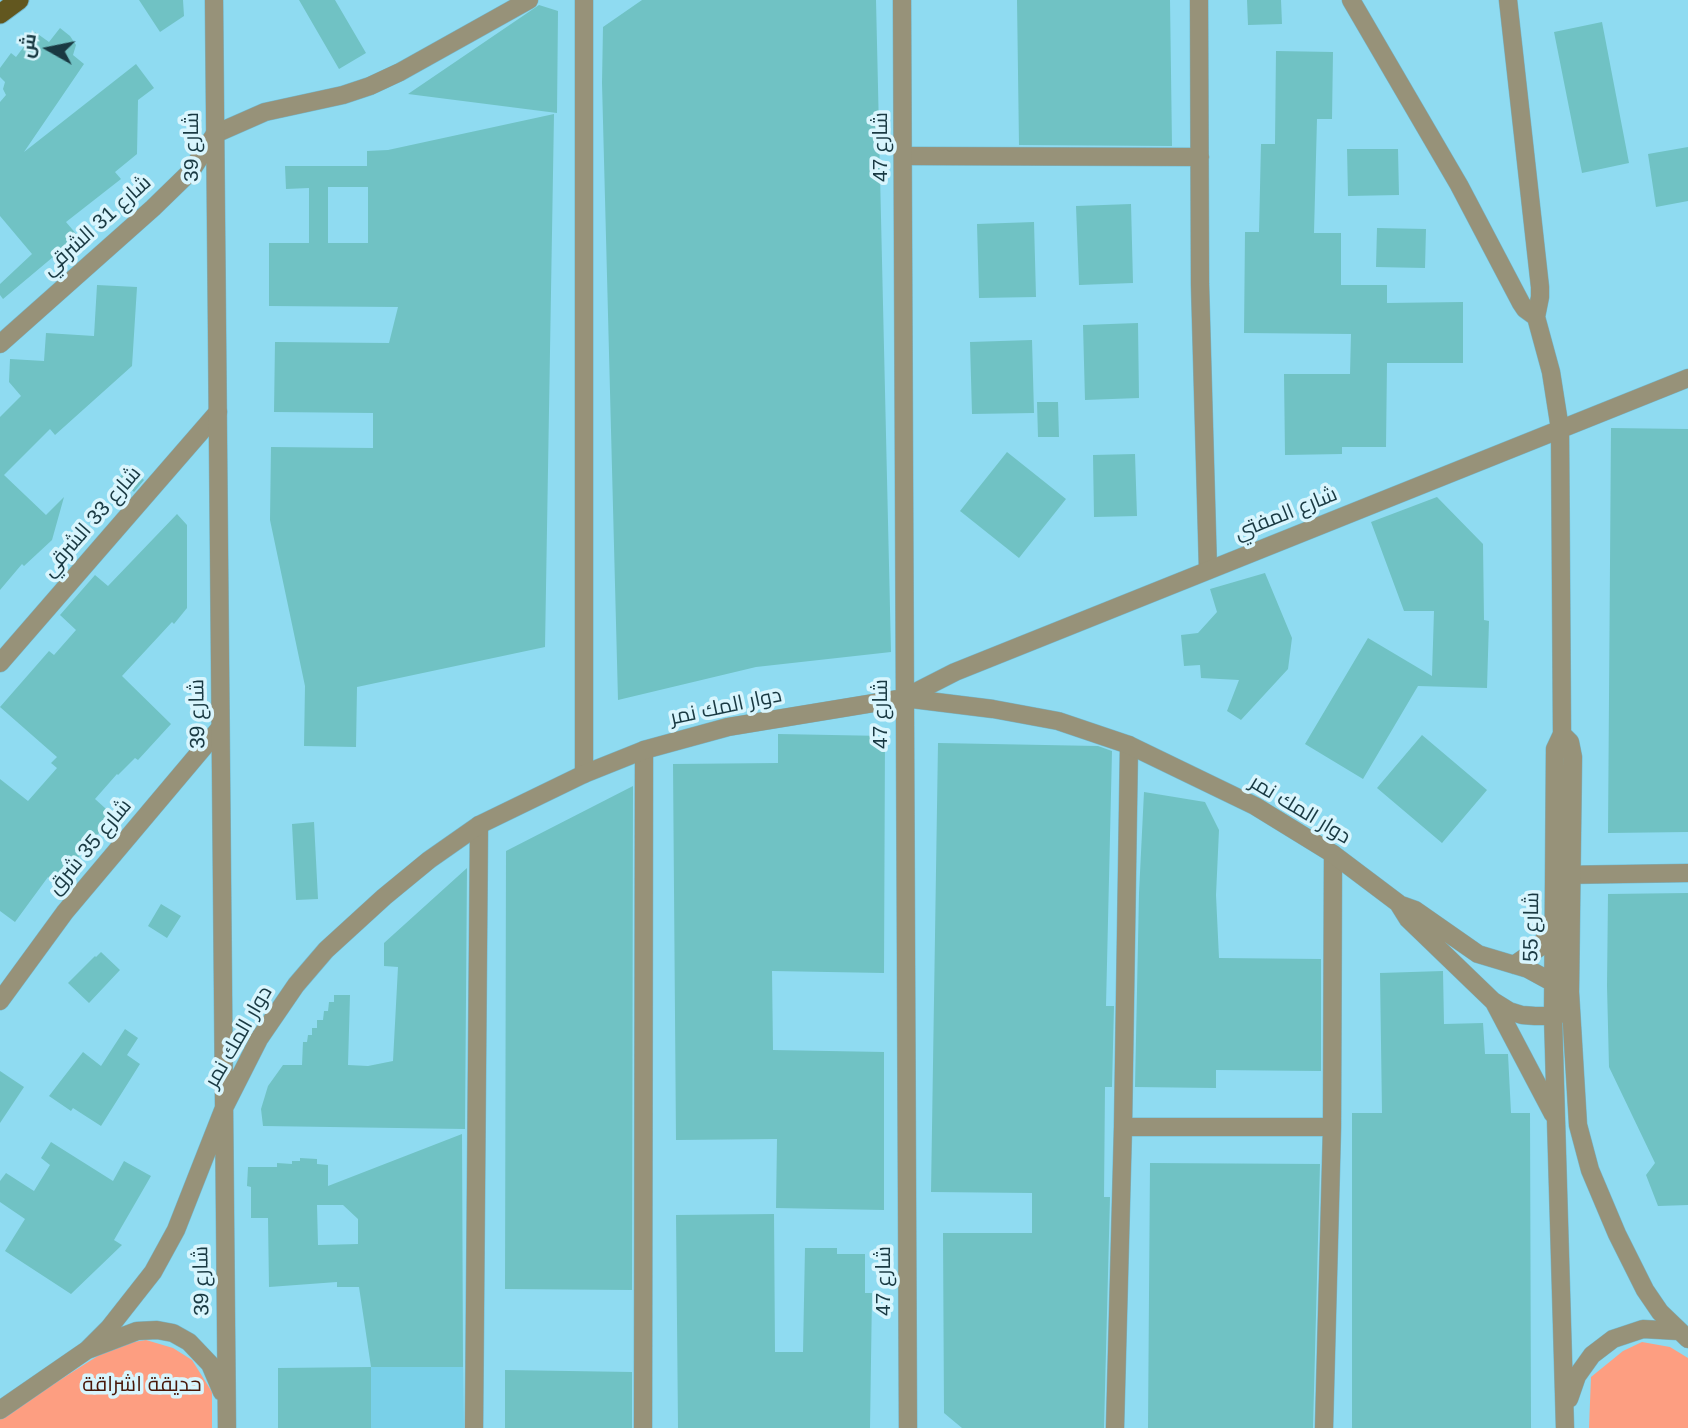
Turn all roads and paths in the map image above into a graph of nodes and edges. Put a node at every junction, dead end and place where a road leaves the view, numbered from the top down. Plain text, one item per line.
1 (19, 0) edge
2 (214, 0) edge
3 (528, 0) edge
4 (584, 0) edge
5 (902, 0) edge
6 (1199, 0) edge
7 (1351, 0) edge
8 (1508, 0) edge
9 (0, 14) edge
10 (215, 134) junction
11 (904, 156) junction
12 (1200, 157) junction
13 (1540, 287) junction
14 (1518, 296) junction
15 (1536, 317) junction
16 (0, 344) edge
17 (1688, 378) edge
18 (218, 412) junction
19 (1560, 429) junction
20 (1208, 570) junction
21 (0, 663) edge
22 (904, 698) junction
23 (220, 727) junction
24 (1129, 745) junction
25 (644, 750) junction
26 (584, 774) junction
27 (479, 825) junction
28 (1333, 854) junction
29 (1688, 873) edge
30 (1564, 875) junction
31 (1398, 904) junction
32 (1555, 918) junction
33 (1514, 965) junction
34 (1554, 982) junction
35 (1570, 992) junction
36 (0, 1001) edge
37 (1493, 1001) junction
38 (1562, 1014) junction
39 (224, 1108) junction
40 (1555, 1117) junction
41 (1123, 1127) junction
42 (1332, 1127) junction
43 (1683, 1335) edge
44 (87, 1350) junction
45 (226, 1401) junction
46 (0, 1410) edge
47 (1565, 1419) edge
48 (226, 1428) edge
49 (474, 1428) edge
50 (643, 1428) edge
51 (908, 1428) edge
52 (1115, 1428) edge
53 (1324, 1428) edge

1 - 9 highway
2 - 10 street, شارع 39
3 - 10 street
4 - 26 street
5 - 11 street, شارع 47
6 - 12 street
7 - 14 street
8 - 13 street
10 - 16 street, شارع 31 الشرقي
10 - 18 street, شارع 39
11 - 12 street
11 - 22 street, شارع 47
12 - 20 street
13 - 14 street
13 - 15 street
14 - 15 street
15 - 19 street, شارع 55
17 - 19 street, شارع المفتي
18 - 21 street, شارع 33 الشرقي
18 - 23 street, شارع 39
19 - 20 street, شارع المفتي
19 - 30 street, شارع 55
20 - 22 street, شارع المفتي
22 - 24 street, دوار المك نمر
22 - 25 street, دوار المك نمر
22 - 51 street, شارع 47
23 - 36 street, شارع 35 شرق
23 - 39 street, شارع 39
24 - 28 street, دوار المك نمر
24 - 41 street
25 - 26 street, دوار المك نمر
25 - 50 street
26 - 27 street, دوار المك نمر
27 - 39 street, دوار المك نمر
27 - 49 street
28 - 31 street, دوار المك نمر
28 - 42 street
29 - 30 street
30 - 32 street, شارع 55
30 - 35 street
31 - 33 street
31 - 37 street, دوار المك نمر
32 - 33 street
32 - 34 street, شارع 55
33 - 34 street
34 - 35 street
34 - 38 street, شارع 55
35 - 38 street
37 - 38 street, دوار المك نمر
37 - 40 street
38 - 40 street, شارع 55
38 - 43 street
39 - 44 street, دوار المك نمر
39 - 45 street, شارع 39
40 - 47 street, شارع 55
41 - 42 street
41 - 52 street
42 - 53 street
43 - 47 street
44 - 45 street
44 - 46 street
45 - 48 street, شارع 39

